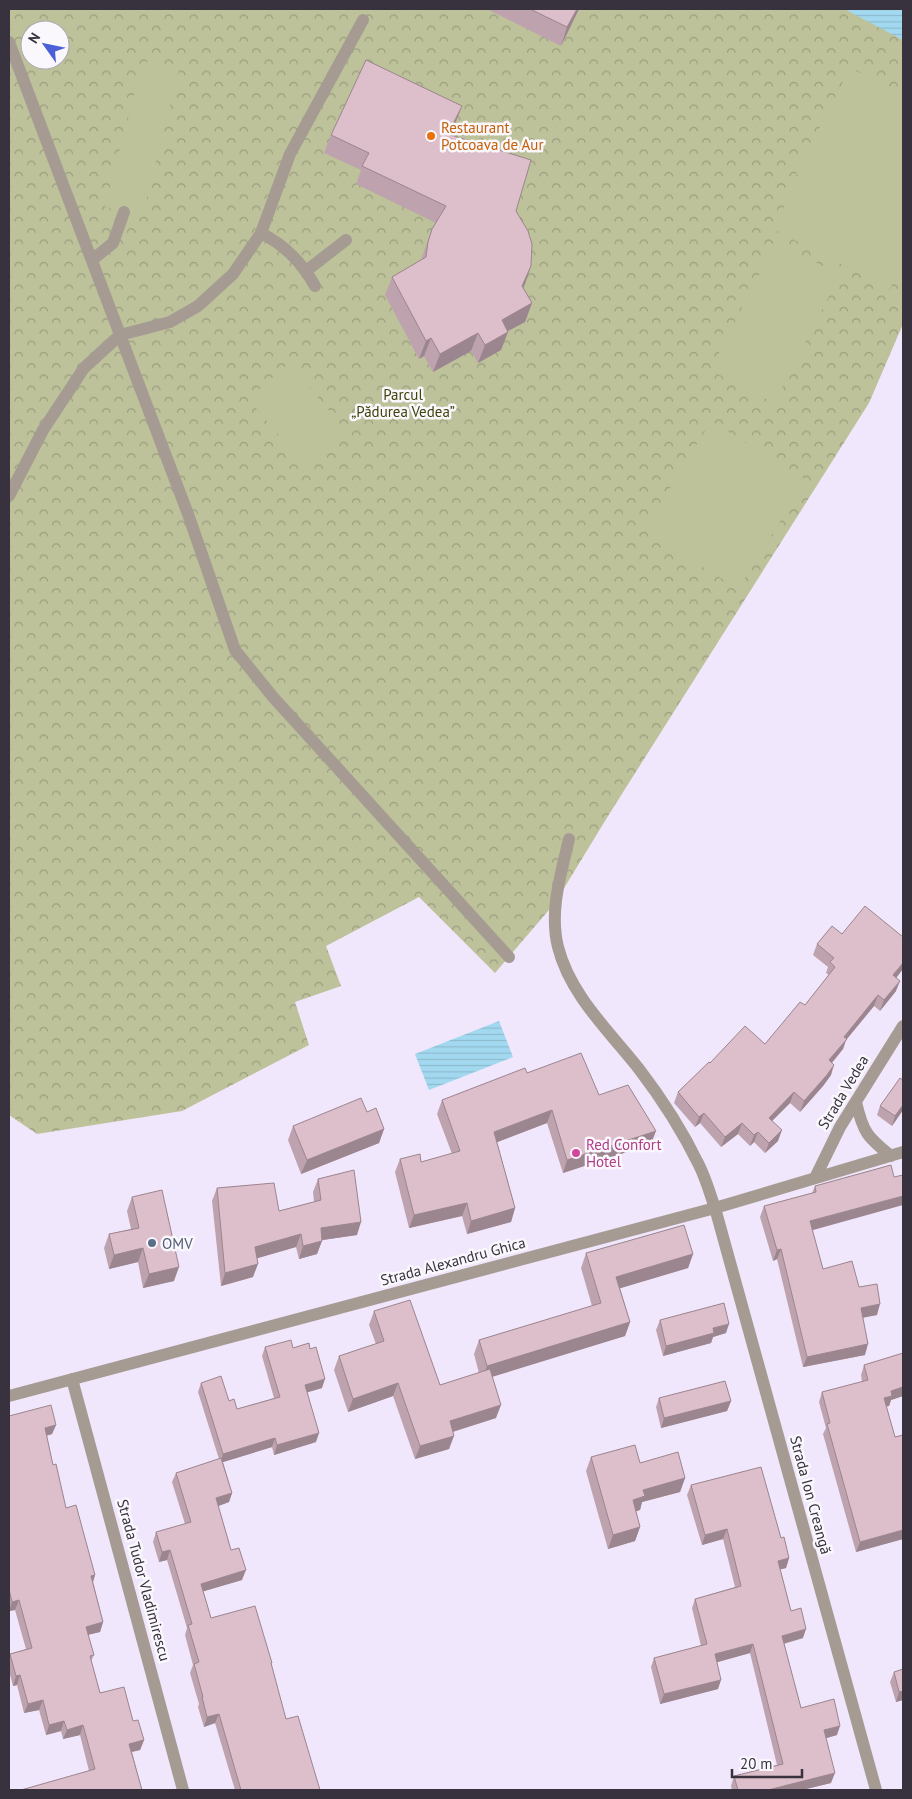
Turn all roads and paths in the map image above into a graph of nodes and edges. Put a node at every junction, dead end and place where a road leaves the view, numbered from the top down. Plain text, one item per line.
1 (363, 20) dead end
2 (9, 42) edge
3 (124, 212) dead end
4 (261, 232) junction
5 (346, 240) dead end
6 (92, 260) junction
7 (306, 271) junction
8 (315, 286) dead end
9 (120, 335) junction
10 (9, 496) edge
11 (569, 839) dead end
12 (509, 958) dead end
13 (903, 1026) edge
14 (856, 1102) junction
15 (897, 1154) edge
16 (815, 1178) junction
17 (715, 1208) junction
18 (72, 1379) junction
19 (9, 1396) edge
20 (183, 1790) edge
21 (876, 1790) edge

1 - 4 street
2 - 6 street
3 - 6 street
4 - 7 street
4 - 9 street
5 - 7 street
6 - 9 street
7 - 8 street
9 - 10 street
9 - 12 street
11 - 17 street, Strada Ion Creangă
13 - 14 street, Strada Vedea
14 - 15 street
14 - 16 street, Strada Vedea
15 - 16 street, Strada Alexandru Ghica
16 - 17 street, Strada Alexandru Ghica
17 - 18 street, Strada Alexandru Ghica
17 - 21 street, Strada Ion Creangă
18 - 19 street, Strada Alexandru Ghica
18 - 20 street, Strada Tudor Vladimirescu

